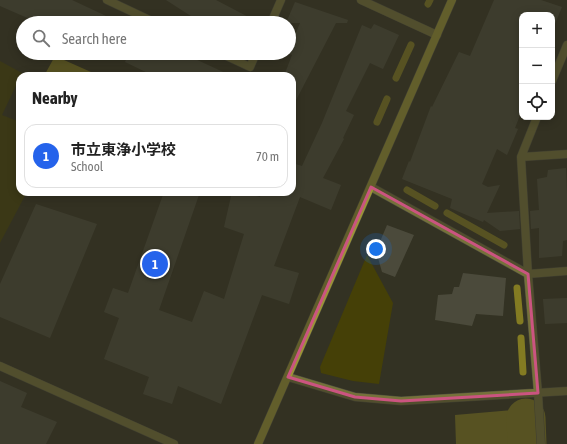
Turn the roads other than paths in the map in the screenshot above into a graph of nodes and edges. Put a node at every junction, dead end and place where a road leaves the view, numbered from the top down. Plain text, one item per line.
1 (107, 0) edge
2 (281, 0) edge
3 (361, 0) edge
4 (452, 0) edge
5 (141, 16) edge
6 (274, 16) edge
7 (437, 35) junction
8 (567, 45) edge
9 (235, 60) edge
10 (253, 60) edge
11 (555, 74) edge
12 (536, 120) edge
13 (567, 154) edge
14 (521, 157) junction
15 (371, 187) junction
16 (567, 271) edge
17 (528, 274) junction
18 (0, 366) edge
19 (288, 377) junction
20 (567, 391) edge
21 (538, 393) junction
22 (174, 444) edge
23 (258, 444) edge
24 (540, 444) edge

1 - 5 street
2 - 6 street
3 - 7 street
4 - 7 street
7 - 15 street
8 - 11 street
9 - 10 street
12 - 14 street
13 - 14 street
14 - 17 street
15 - 17 street
15 - 19 street
16 - 17 street
17 - 21 street
18 - 22 street
19 - 21 street
19 - 23 street
20 - 21 street
21 - 24 street

